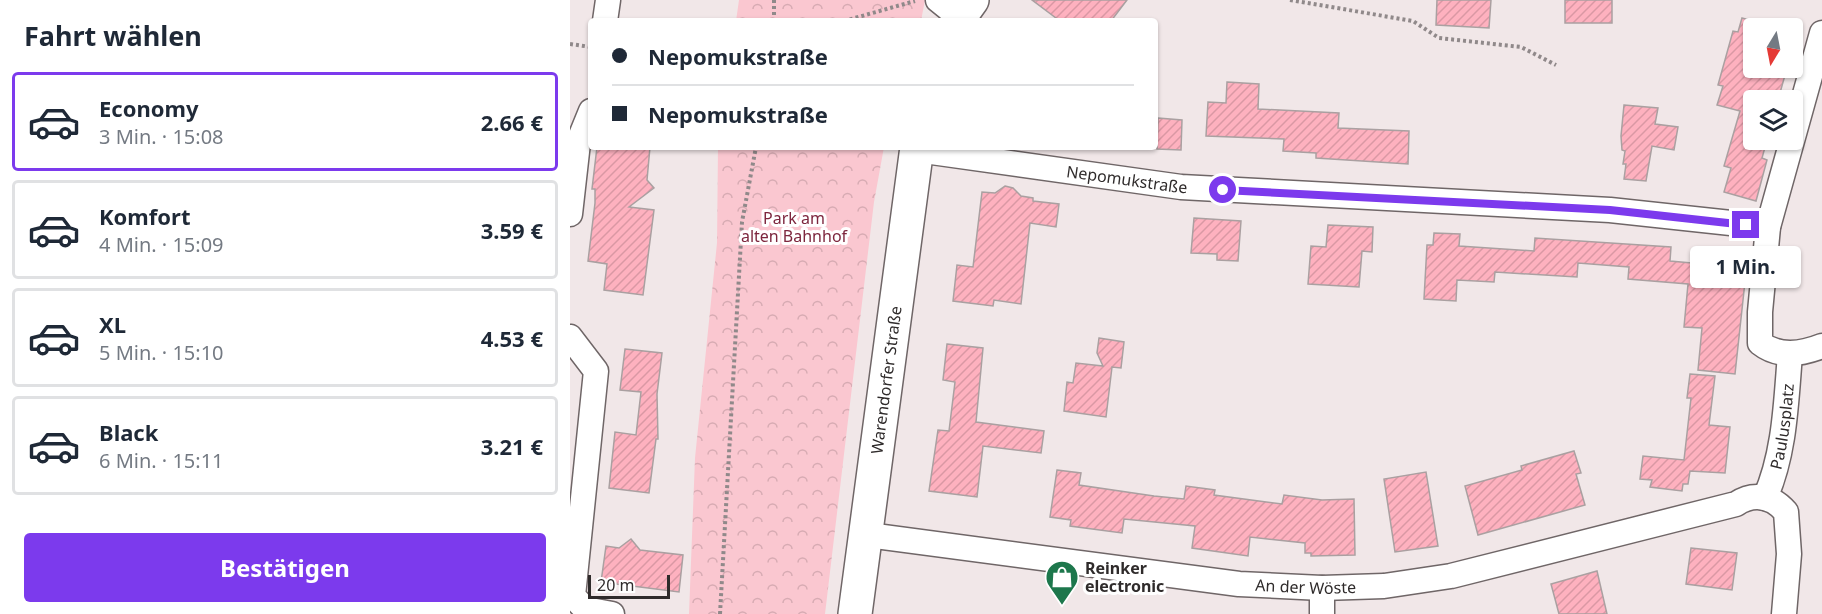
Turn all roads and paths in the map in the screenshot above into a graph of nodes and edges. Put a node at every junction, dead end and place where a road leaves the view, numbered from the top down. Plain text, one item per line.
1 (608, 0) edge
2 (774, 0) edge
3 (918, 0) edge
4 (1290, 0) edge
5 (605, 18) edge
6 (774, 18) edge
7 (855, 18) edge
8 (1822, 33) edge
9 (570, 44) edge
10 (588, 47) edge
11 (1556, 65) dead end
12 (588, 118) edge
13 (755, 150) edge
14 (917, 150) edge
15 (924, 150) edge
16 (570, 214) edge
17 (1768, 227) junction
18 (570, 338) edge
19 (1822, 346) edge
20 (1790, 354) junction
21 (1765, 498) junction
22 (867, 535) junction
23 (1322, 588) junction
24 (612, 614) edge
25 (720, 614) edge
26 (855, 614) edge
27 (1322, 614) edge
28 (1784, 614) edge

1 - 5 street
2 - 6 path
3 - 7 path
4 - 11 path
8 - 17 street
9 - 10 path
12 - 16 street
13 - 25 path
14 - 22 main road, Warendorfer Straße
15 - 17 street, Nepomukstraße
17 - 20 street
18 - 24 street
19 - 20 street
20 - 21 street, Paulusplatz
21 - 23 street, An der Wöste
21 - 28 street
22 - 23 street, An der Wöste
22 - 26 main road, Warendorfer Straße
23 - 27 street

